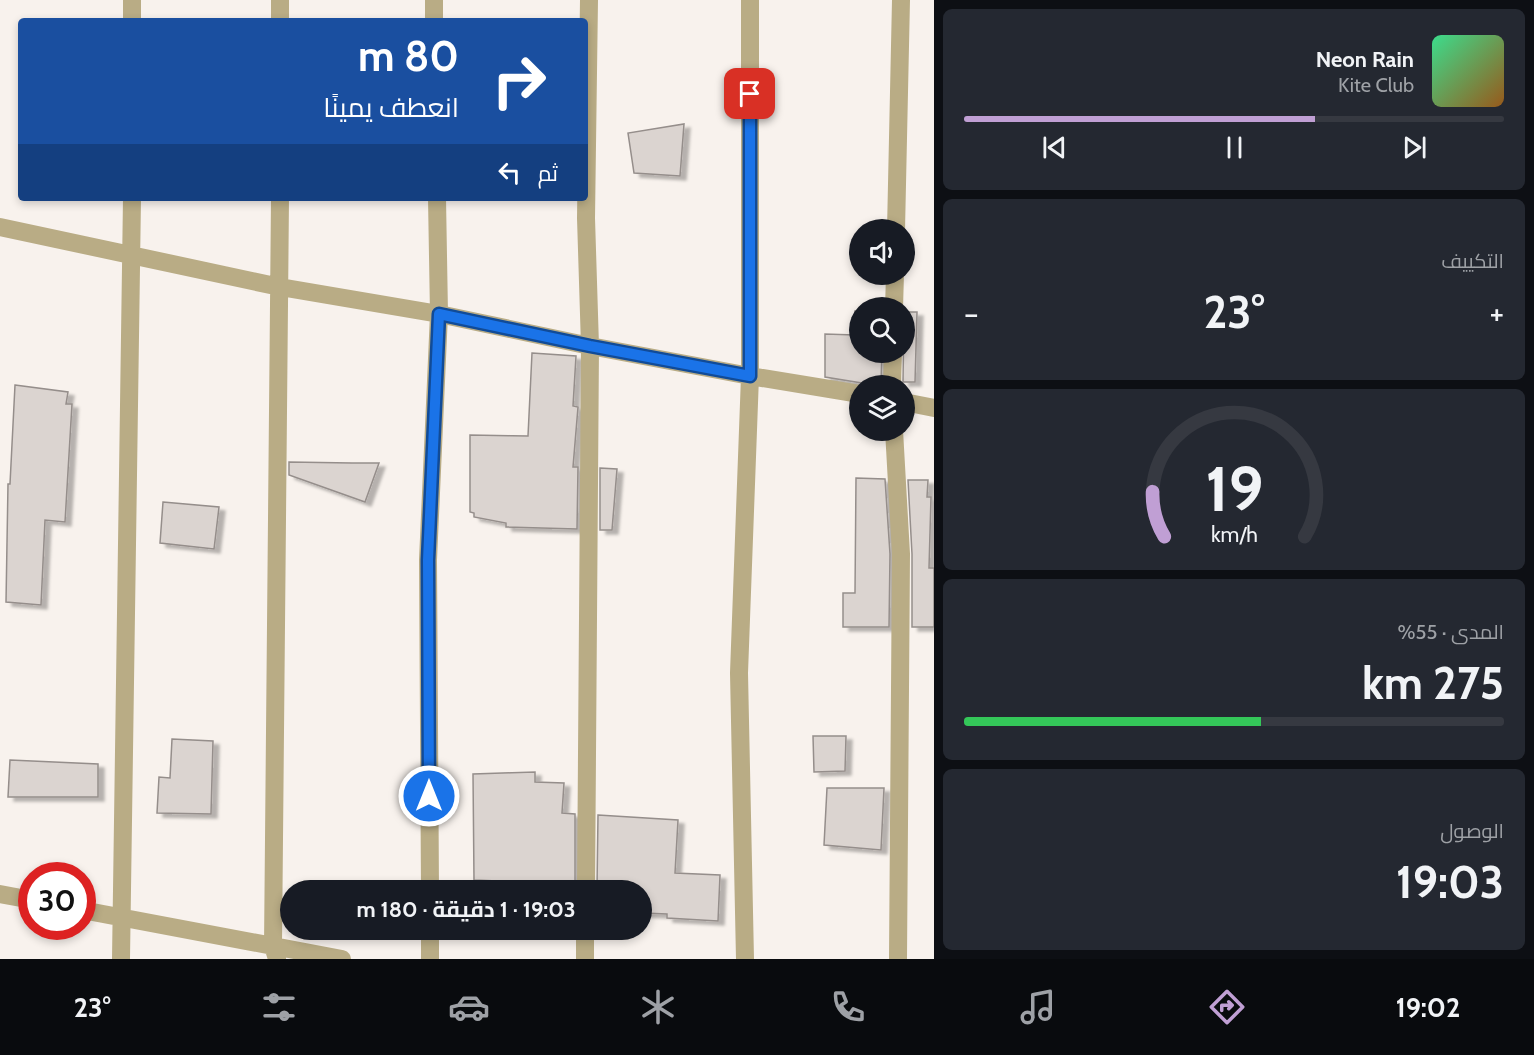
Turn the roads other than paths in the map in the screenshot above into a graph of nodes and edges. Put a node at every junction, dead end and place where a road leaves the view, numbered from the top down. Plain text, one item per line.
1 (132, 0) edge
2 (280, 0) edge
3 (434, 0) edge
4 (589, 0) edge
5 (750, 0) edge
6 (901, 0) edge
7 (132, 18) edge
8 (280, 18) edge
9 (434, 18) edge
10 (588, 73) edge
11 (132, 201) edge
12 (280, 201) edge
13 (437, 201) edge
14 (586, 201) edge
15 (896, 219) edge
16 (0, 227) edge
17 (132, 255) junction
18 (280, 287) junction
19 (439, 314) junction
20 (590, 346) junction
21 (750, 376) junction
22 (849, 392) edge
23 (915, 404) edge
24 (934, 408) edge
25 (895, 441) edge
26 (430, 880) edge
27 (586, 880) edge
28 (0, 894) edge
29 (18, 897) edge
30 (96, 912) edge
31 (123, 917) junction
32 (430, 940) edge
33 (585, 940) edge
34 (275, 952) edge
35 (121, 959) edge
36 (342, 959) edge
37 (430, 959) edge
38 (585, 959) edge
39 (745, 959) edge
40 (898, 959) edge

1 - 7 street
2 - 8 street
3 - 9 street
4 - 10 street
5 - 21 street
6 - 15 street
11 - 17 street
12 - 18 street
13 - 19 street
14 - 20 street
16 - 17 street
17 - 18 street
17 - 31 street
18 - 19 street
18 - 34 street
19 - 20 street
19 - 26 street
20 - 21 street
20 - 27 street
21 - 22 street
21 - 39 street
23 - 24 street
25 - 40 street
28 - 29 street
30 - 31 street
31 - 34 street
31 - 35 street
32 - 37 street
33 - 38 street
34 - 36 street

